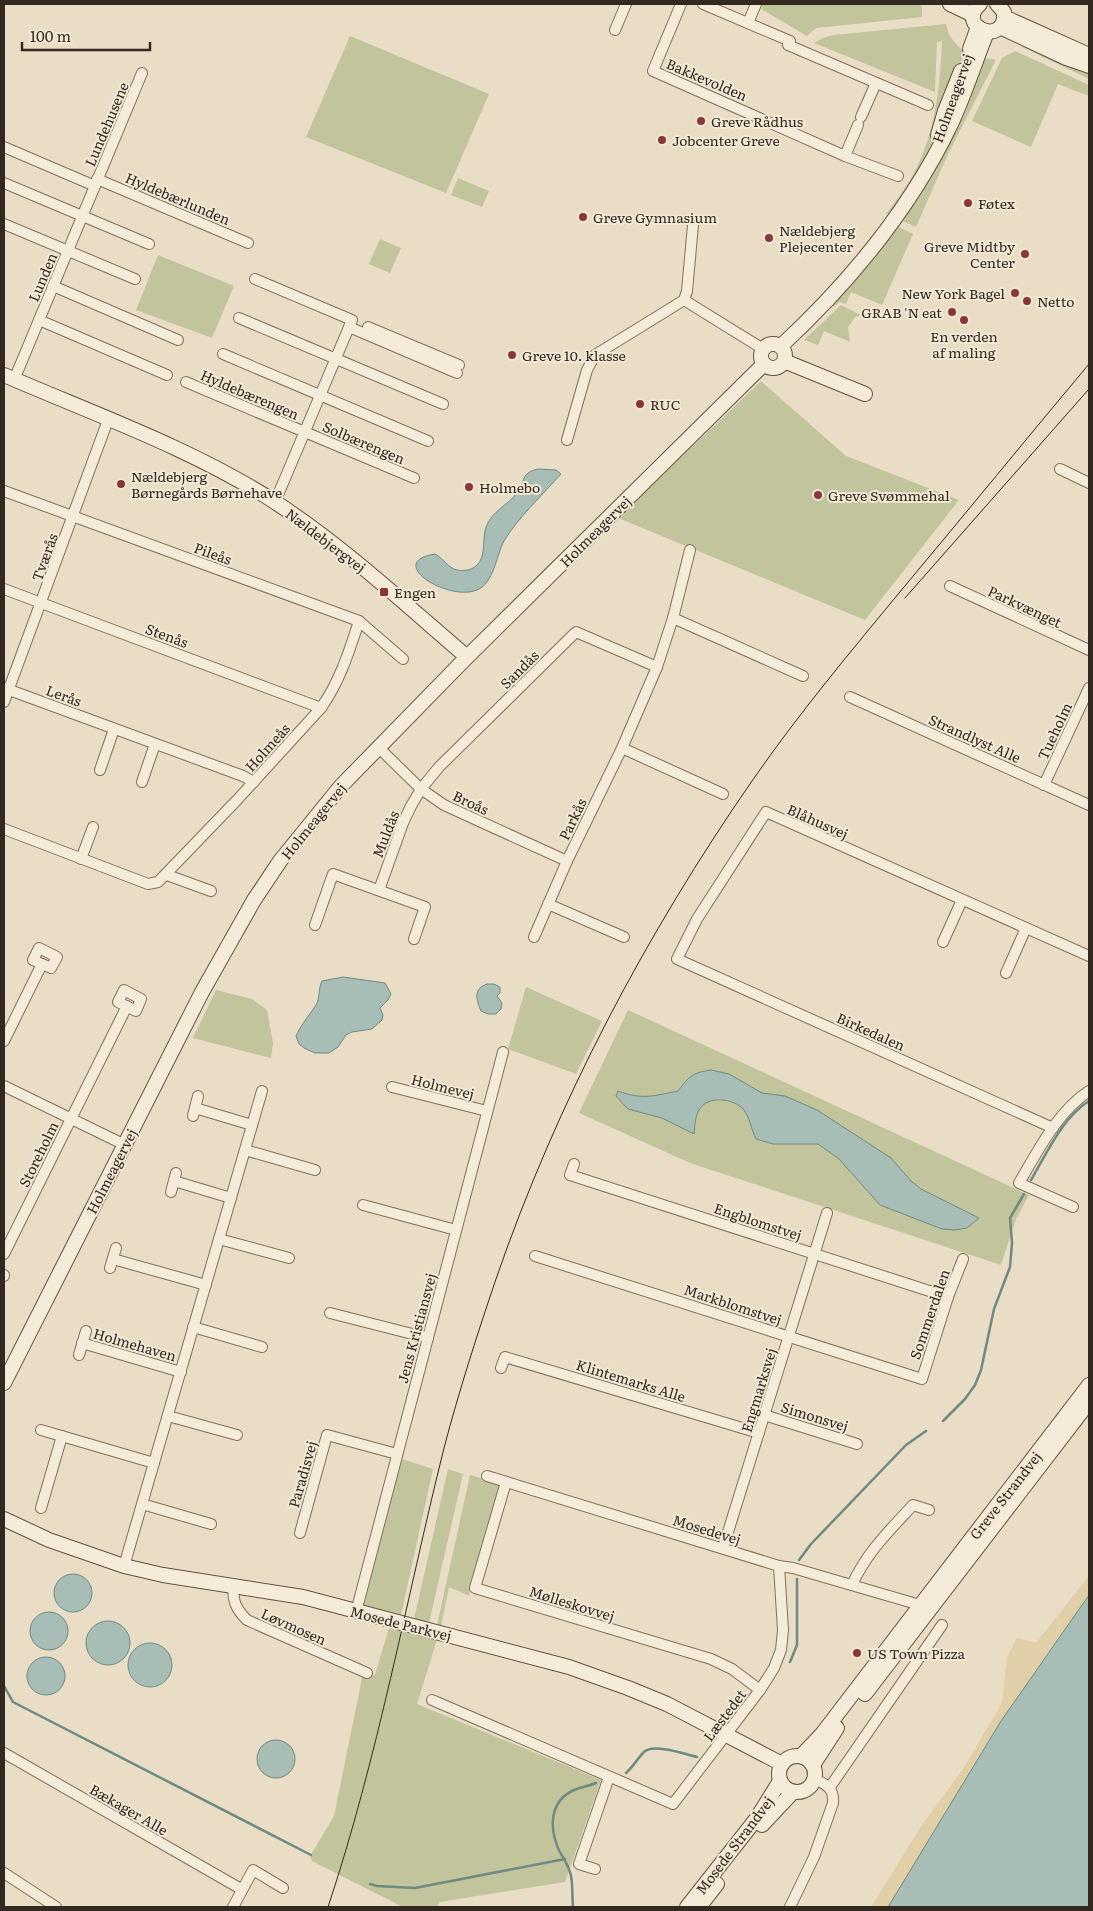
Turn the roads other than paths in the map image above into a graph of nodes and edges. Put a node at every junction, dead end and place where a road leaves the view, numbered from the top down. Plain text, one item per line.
1 (626, 4) edge
2 (681, 4) edge
3 (703, 4) edge
4 (756, 4) edge
5 (950, 4) edge
6 (998, 4) edge
7 (985, 16) edge
8 (748, 23) junction
9 (615, 30) dead end
10 (1089, 55) edge
11 (1089, 66) edge
12 (142, 73) dead end
13 (876, 83) junction
14 (928, 105) dead end
15 (4, 148) edge
16 (845, 156) junction
17 (898, 176) dead end
18 (96, 182) junction
19 (4, 183) edge
20 (82, 216) junction
21 (4, 224) edge
22 (693, 225) dead end
23 (248, 243) dead end
24 (149, 244) dead end
25 (68, 251) junction
26 (135, 279) dead end
27 (255, 279) dead end
28 (53, 286) junction
29 (684, 300) junction
30 (239, 318) dead end
31 (39, 320) junction
32 (350, 324) junction
33 (368, 327) dead end
34 (178, 340) dead end
35 (781, 346) junction
36 (762, 349) junction
37 (223, 354) dead end
38 (335, 359) junction
39 (784, 361) junction
40 (764, 364) junction
41 (167, 375) dead end
42 (9, 378) edge
43 (186, 382) dead end
44 (864, 394) dead end
45 (320, 395) junction
46 (443, 404) dead end
47 (108, 420) junction
48 (304, 432) junction
49 (567, 440) dead end
50 (428, 441) dead end
51 (1060, 469) dead end
52 (414, 478) dead end
53 (1089, 483) edge
54 (4, 490) edge
55 (275, 502) junction
56 (73, 517) junction
57 (690, 550) dead end
58 (950, 586) dead end
59 (4, 589) edge
60 (42, 603) junction
61 (673, 618) junction
62 (359, 621) junction
63 (1089, 650) edge
64 (467, 657) junction
65 (403, 658) dead end
66 (657, 667) junction
67 (803, 676) dead end
68 (1089, 688) edge
69 (6, 689) edge
70 (850, 697) dead end
71 (4, 702) edge
72 (321, 708) junction
73 (114, 729) junction
74 (155, 744) junction
75 (378, 746) junction
76 (622, 748) junction
77 (100, 770) dead end
78 (142, 782) dead end
79 (254, 782) junction
80 (1044, 785) junction
81 (421, 789) junction
82 (724, 794) dead end
83 (1089, 805) edge
84 (93, 827) dead end
85 (4, 829) edge
86 (81, 859) junction
87 (567, 861) junction
88 (166, 875) junction
89 (379, 890) junction
90 (212, 891) dead end
91 (962, 900) junction
92 (548, 904) junction
93 (315, 924) dead end
94 (1026, 928) junction
95 (534, 937) dead end
96 (624, 937) dead end
97 (414, 939) dead end
98 (943, 942) dead end
99 (1089, 956) edge
100 (677, 959) joint
101 (42, 964) dead end
102 (1006, 973) dead end
103 (127, 1006) dead end
104 (4, 1041) edge
105 (503, 1052) dead end
106 (4, 1086) edge
107 (392, 1087) dead end
108 (262, 1091) dead end
109 (1089, 1091) edge
110 (198, 1096) dead end
111 (487, 1111) junction
112 (71, 1119) junction
113 (252, 1125) junction
114 (1053, 1128) junction
115 (125, 1145) junction
116 (245, 1150) junction
117 (574, 1164) dead end
118 (315, 1170) dead end
119 (171, 1192) dead end
120 (231, 1198) junction
121 (363, 1206) dead end
122 (1073, 1207) dead end
123 (828, 1213) dead end
124 (456, 1230) junction
125 (219, 1239) junction
126 (116, 1248) dead end
127 (4, 1254) edge
128 (815, 1254) junction
129 (536, 1256) dead end
130 (288, 1258) dead end
131 (963, 1259) dead end
132 (206, 1285) junction
133 (948, 1297) junction
134 (330, 1313) dead end
135 (194, 1327) junction
136 (86, 1331) dead end
137 (789, 1337) junction
138 (428, 1338) junction
139 (82, 1343) junction
140 (262, 1347) dead end
141 (79, 1355) dead end
142 (502, 1368) dead end
143 (181, 1372) junction
144 (922, 1379) joint
145 (4, 1383) edge
146 (1089, 1385) edge
147 (1089, 1402) edge
148 (764, 1415) junction
149 (168, 1416) junction
150 (41, 1430) dead end
151 (759, 1433) junction
152 (237, 1435) dead end
153 (62, 1436) junction
154 (857, 1444) dead end
155 (397, 1454) junction
156 (154, 1463) junction
157 (487, 1476) dead end
158 (506, 1482) junction
159 (142, 1504) junction
160 (41, 1508) dead end
161 (929, 1510) dead end
162 (5, 1520) edge
163 (210, 1524) dead end
164 (300, 1533) dead end
165 (723, 1548) junction
166 (124, 1566) junction
167 (780, 1566) junction
168 (233, 1585) junction
169 (852, 1585) junction
170 (925, 1607) junction
171 (356, 1612) junction
172 (942, 1625) dead end
173 (367, 1673) dead end
174 (760, 1690) junction
175 (432, 1700) dead end
176 (727, 1735) junction
177 (4, 1753) edge
178 (801, 1756) junction
179 (782, 1764) junction
180 (814, 1772) junction
181 (609, 1777) junction
182 (780, 1781) junction
183 (830, 1787) junction
184 (793, 1792) junction
185 (595, 1870) dead end
186 (4, 1873) edge
187 (283, 1888) dead end
188 (241, 1889) junction
189 (56, 1907) edge
190 (233, 1907) edge
191 (687, 1907) edge
192 (699, 1907) edge
193 (790, 1907) edge

1 - 9 street
2 - 16 street, Bakkevolden
3 - 8 street
4 - 8 street
5 - 7 street
6 - 7 street
7 - 10 street
7 - 11 street
7 - 35 street, Holmeagervej
8 - 13 street
12 - 18 street, Lundehusene
13 - 14 street
13 - 16 street
15 - 18 street, Hyldebærlunden
16 - 17 street, Bakkevolden
18 - 20 street, Lunden
18 - 23 street, Hyldebærlunden
19 - 20 street
20 - 24 street
20 - 25 street, Lunden
21 - 25 street
22 - 29 street
25 - 26 street
25 - 28 street, Lunden
27 - 32 street
28 - 31 street, Lunden
28 - 34 street
29 - 36 street
29 - 49 street
30 - 38 street
31 - 41 street
31 - 42 street, Lunden
32 - 33 street
32 - 38 street
35 - 36 street
35 - 39 street
36 - 40 street
37 - 45 street, Hyldebærengen
38 - 45 street
38 - 46 street
39 - 40 street
39 - 44 street
40 - 64 street, Holmeagervej
42 - 47 street, Nældebjergvej
43 - 48 street, Hyldebærengen
45 - 48 street
45 - 50 street, Solbærengen
47 - 55 street, Nældebjergvej
47 - 56 street, Tværås
48 - 52 street, Solbærengen
48 - 55 street
51 - 53 street
54 - 56 street, Pileås
55 - 64 street, Nældebjergvej
56 - 60 street, Tværås
56 - 62 street, Pileås
57 - 61 street, Parkås
58 - 63 street, Parkvænget
59 - 60 street, Stenås
60 - 69 street, Tværås
60 - 72 street, Stenås
61 - 66 street, Parkås
61 - 67 street
62 - 65 street, Pileås
62 - 72 street, Holmeås
64 - 75 street, Holmeagervej
66 - 76 street, Parkås
66 - 81 street, Sandås
68 - 80 street, Tueholm
69 - 71 street, Tværås
69 - 73 street, Lerås
70 - 80 street, Strandlyst Alle
72 - 79 street, Holmeås
73 - 74 street, Lerås
73 - 77 street
74 - 78 street
74 - 79 street, Lerås
75 - 81 street, Broås
75 - 115 street, Holmeagervej
76 - 82 street
76 - 87 street, Parkås
79 - 88 street, Holmeås
80 - 83 street, Strandlyst Alle
81 - 87 street, Broås
81 - 89 street, Muldås
84 - 86 street
85 - 86 street, Holmeås
86 - 88 street, Holmeås
87 - 92 street, Parkås
88 - 90 street
89 - 93 street
89 - 97 street
91 - 94 street, Blåhusvej
91 - 98 street
91 - 100 street, Blåhusvej
92 - 95 street, Parkås
92 - 96 street
94 - 99 street, Blåhusvej
94 - 102 street
100 - 114 street, Birkedalen
101 - 104 street
103 - 112 street, Storeholm
105 - 111 street, Jens Kristiansvej
106 - 112 street, Storeholm
107 - 111 street, Holmevej
108 - 113 street, Holmehaven
109 - 114 street
110 - 113 street
111 - 124 street, Jens Kristiansvej
112 - 115 street, Storeholm
112 - 127 street, Storeholm
113 - 116 street, Holmehaven
114 - 122 street
115 - 145 street, Holmeagervej
116 - 118 street
116 - 120 street, Holmehaven
117 - 128 street, Engblomstvej
119 - 120 street
120 - 125 street, Holmehaven
121 - 124 street
123 - 128 street, Engmarksvej
124 - 138 street, Jens Kristiansvej
125 - 130 street
125 - 132 street, Holmehaven
126 - 132 street
128 - 133 street, Engblomstvej
128 - 137 street, Engmarksvej
129 - 137 street, Markblomstvej
131 - 133 street, Sommerdalen
132 - 135 street, Holmehaven
133 - 144 street, Sommerdalen
134 - 138 street
135 - 140 street
135 - 143 street, Holmehaven
136 - 139 street, Holmehaven
137 - 144 street, Markblomstvej
137 - 148 street, Engmarksvej
138 - 155 street, Jens Kristiansvej
139 - 141 street, Holmehaven
139 - 143 street, Holmehaven
142 - 151 street, Klintemarks Alle
143 - 149 street, Holmehaven
146 - 170 street, Greve Strandvej
147 - 170 street, Greve Strandvej
148 - 151 street, Engmarksvej
148 - 154 street, Simonsvej
149 - 152 street
149 - 156 street, Holmehaven
150 - 153 street
151 - 165 street, Engmarksvej
153 - 156 street
153 - 160 street
155 - 164 street, Paradisvej
155 - 171 street, Jens Kristiansvej
156 - 159 street, Holmehaven
157 - 158 street, Mosedevej
158 - 165 street, Mosedevej
158 - 174 street, Mølleskovvej
159 - 163 street
159 - 166 street, Holmehaven
161 - 169 street
162 - 166 street, Mosede Parkvej
165 - 167 street, Mosedevej
166 - 168 street, Mosede Parkvej
167 - 169 street, Mosedevej
167 - 174 street, Læstedet
168 - 171 street, Mosede Parkvej
168 - 173 street, Løvmosen
169 - 170 street, Mosedevej
170 - 178 street
170 - 180 street
171 - 176 street, Mosede Parkvej
172 - 183 street
174 - 176 street, Læstedet
175 - 181 street, Læstedet
176 - 179 street, Mosede Parkvej
176 - 181 street, Læstedet
177 - 188 street, Bækager Alle
178 - 179 street
178 - 180 street
179 - 182 street
180 - 183 street
180 - 184 street
181 - 185 street
182 - 184 street
182 - 191 street, Mosede Strandvej
183 - 193 street
184 - 192 street, Mosede Strandvej
186 - 189 street
187 - 188 street
188 - 190 street

